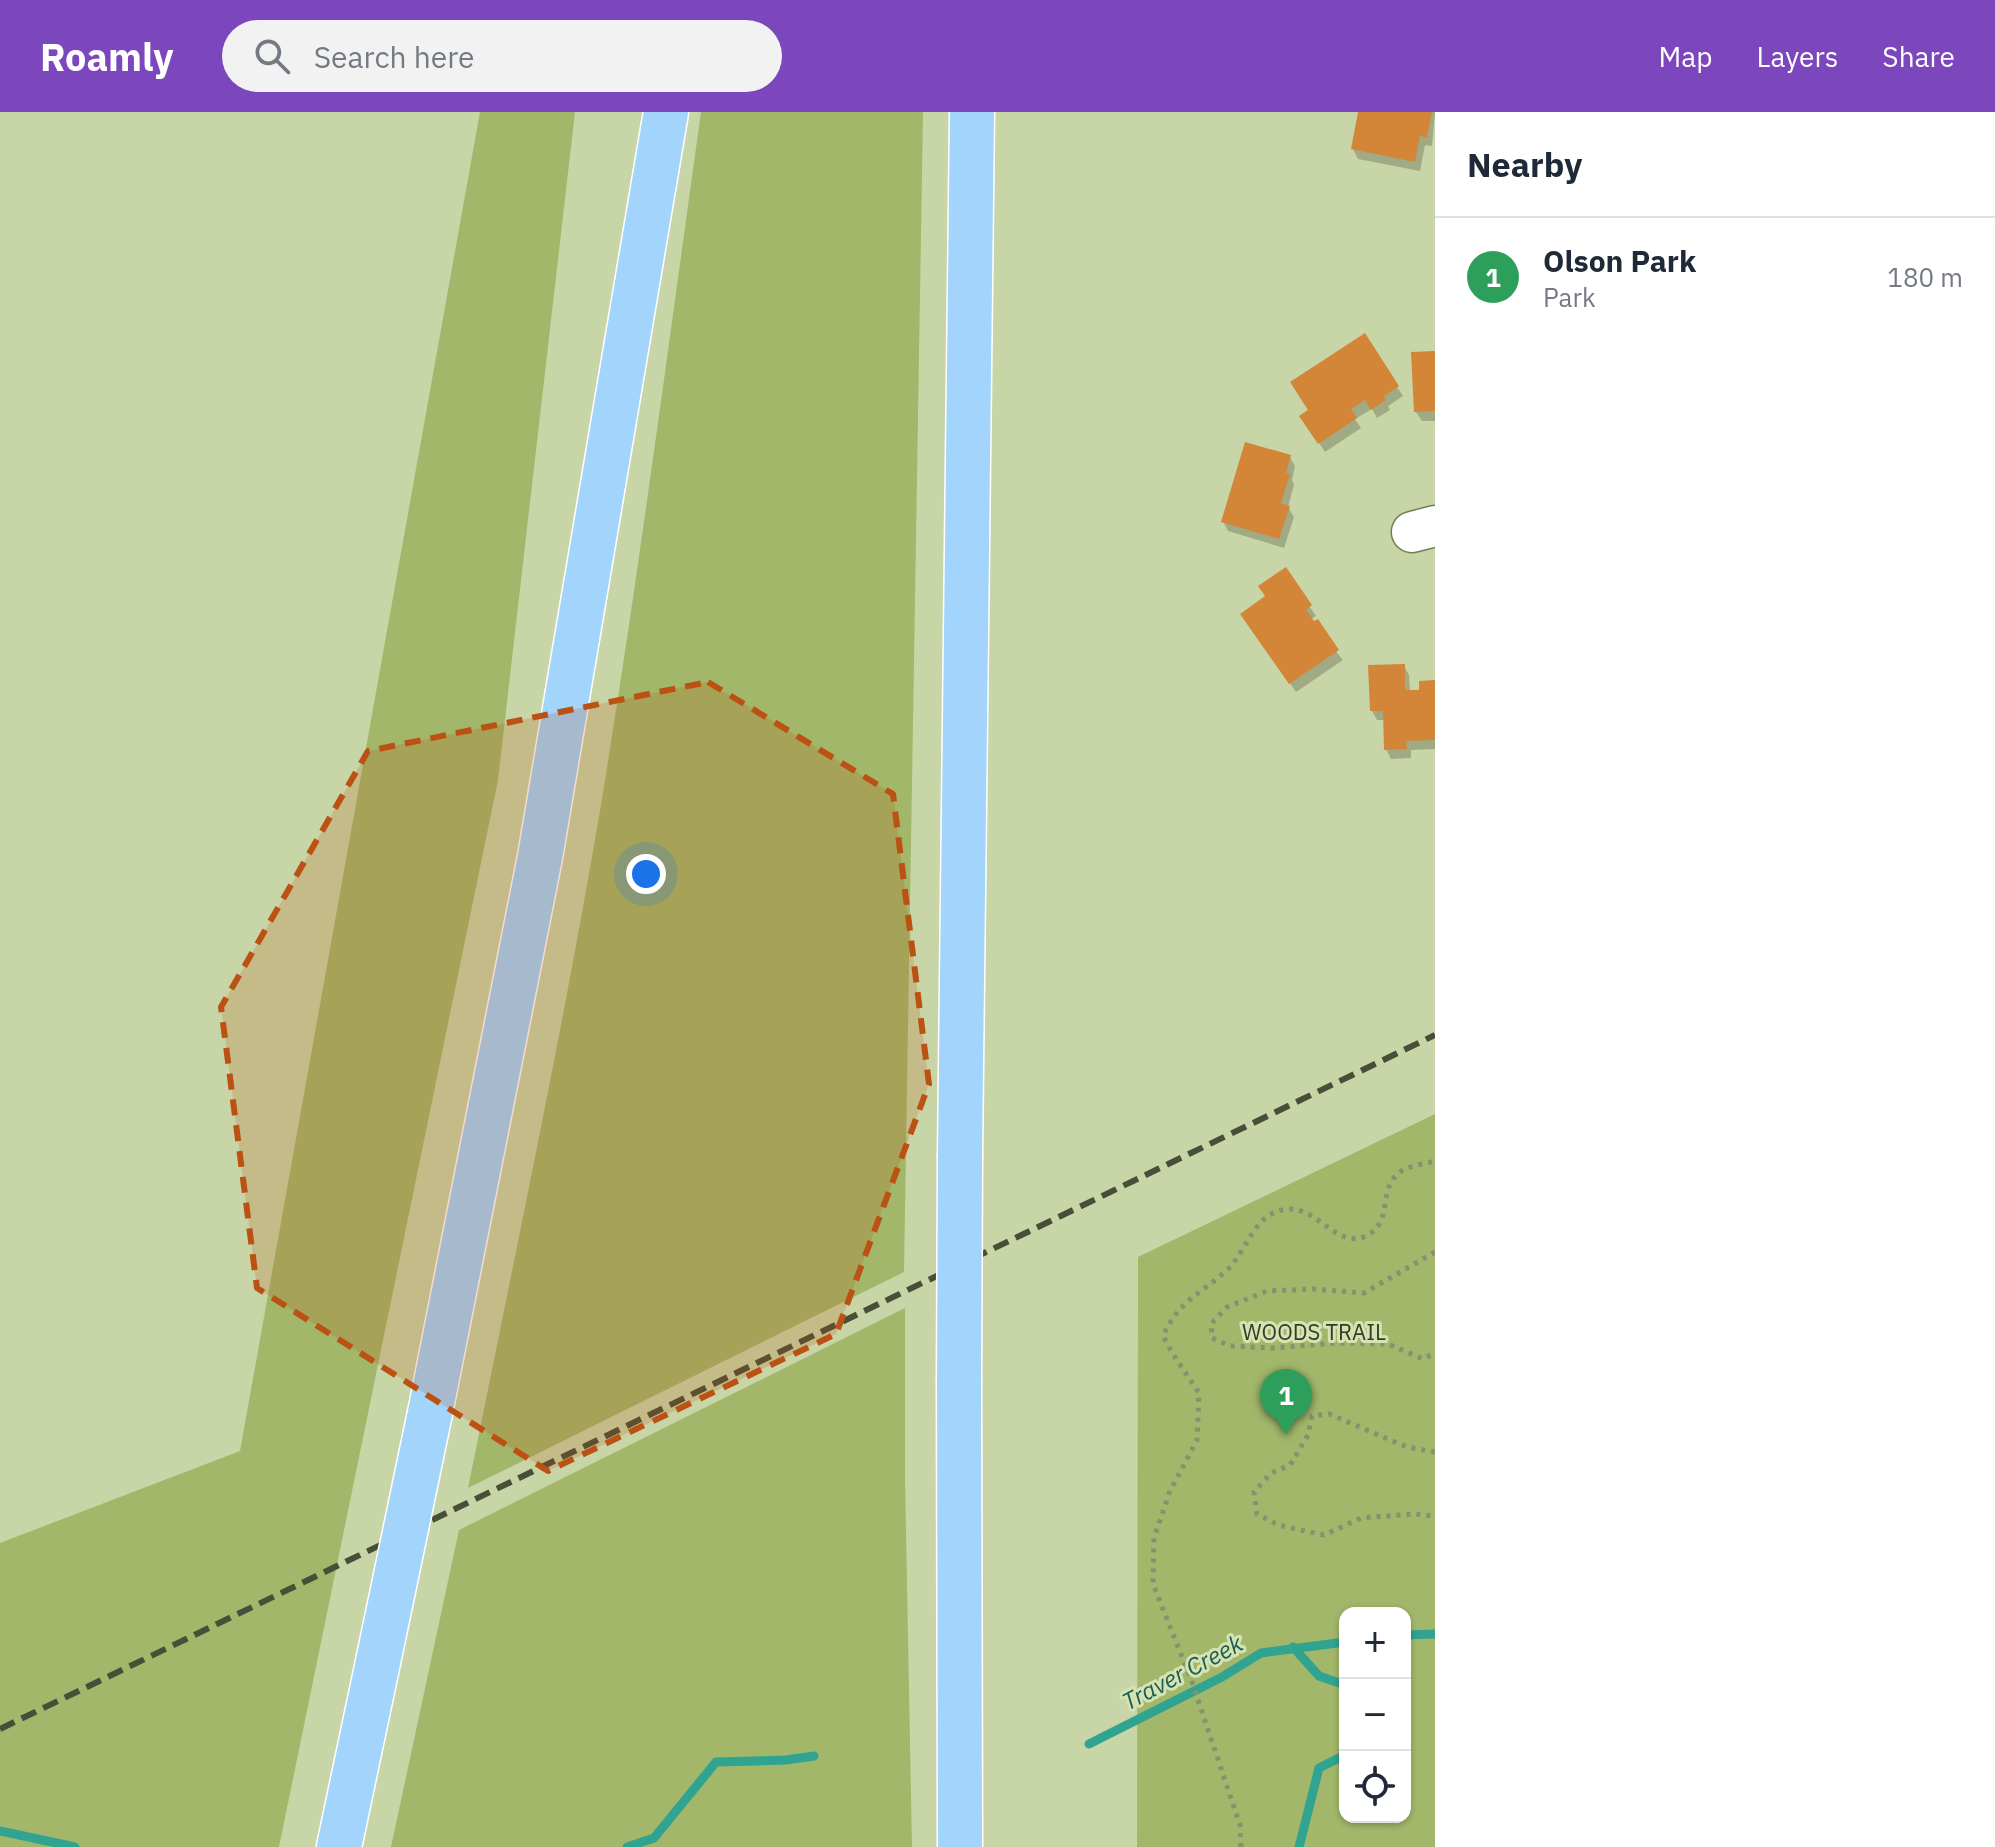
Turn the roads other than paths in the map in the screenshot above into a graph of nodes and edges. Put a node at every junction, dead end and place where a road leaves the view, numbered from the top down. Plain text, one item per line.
1 (666, 112) edge
2 (972, 112) edge
3 (339, 1847) edge
4 (960, 1847) edge

1 - 3 highway, bridge
2 - 4 highway, bridge

